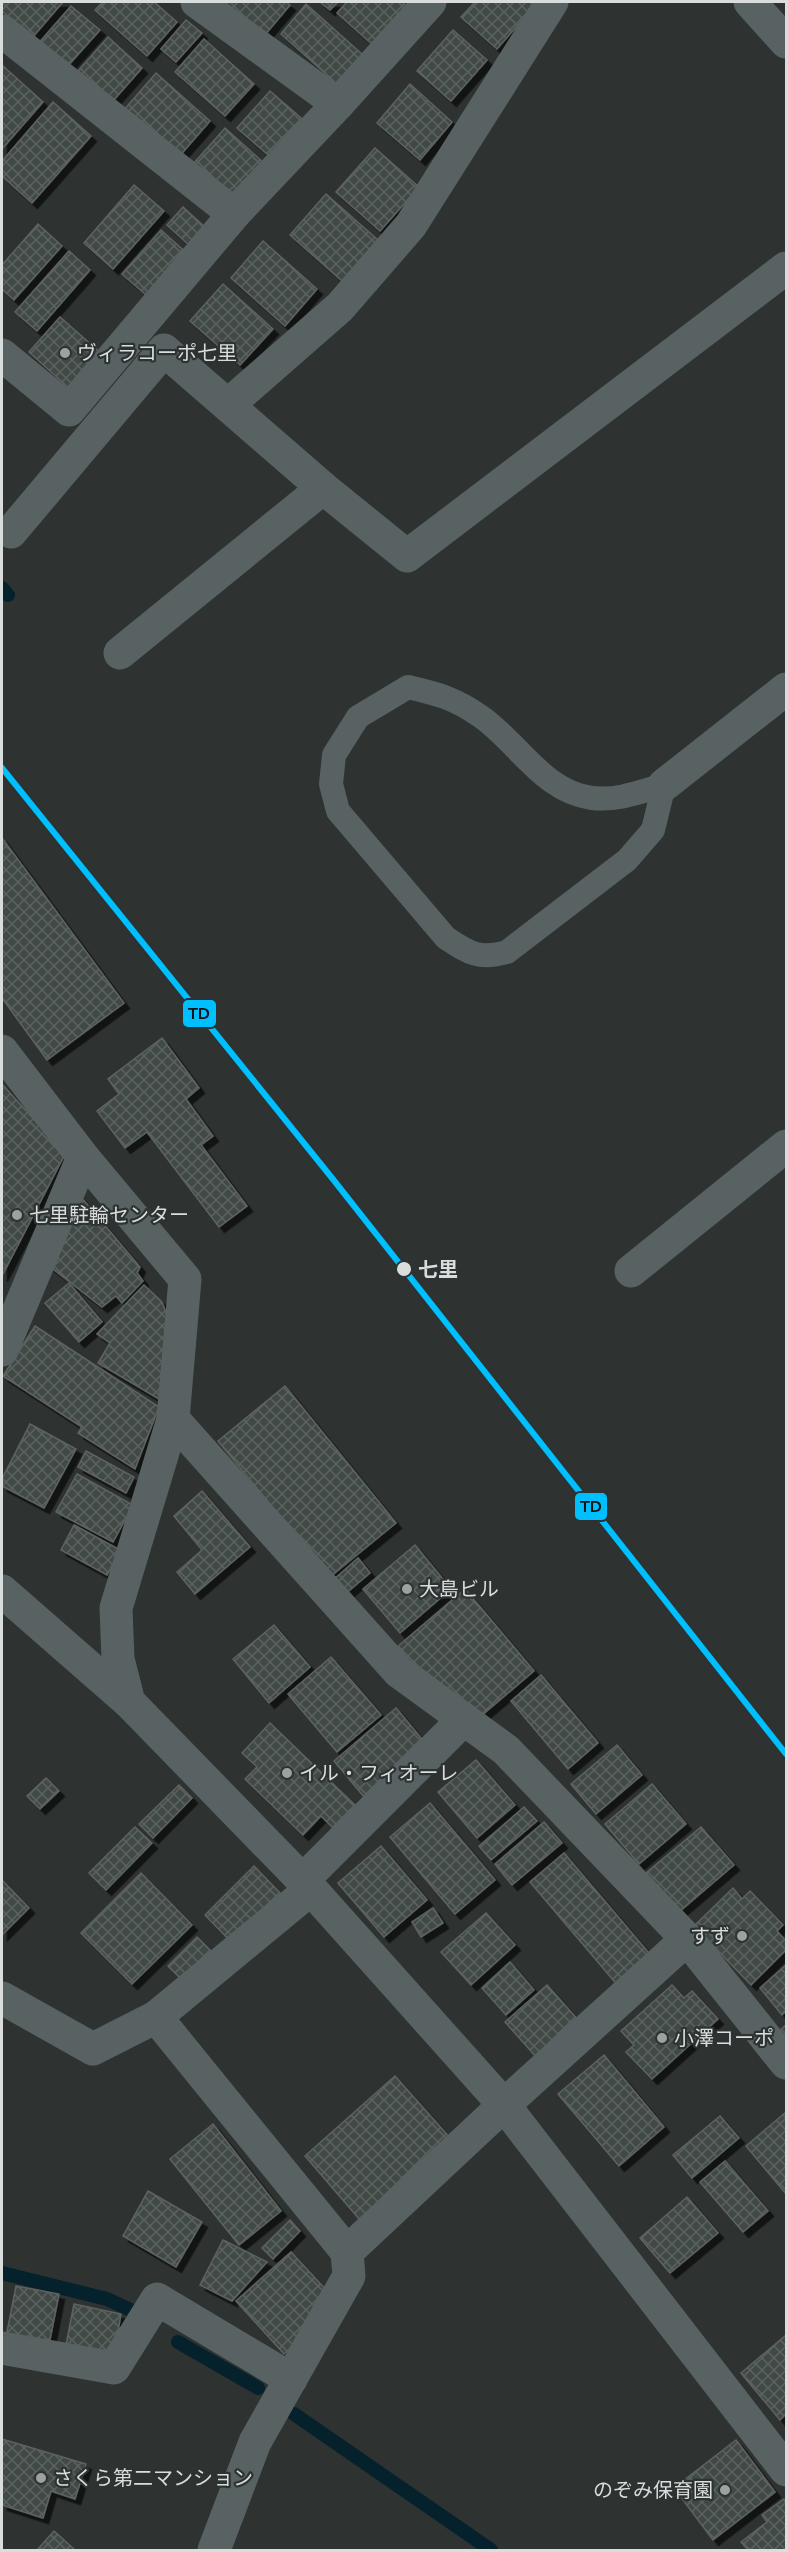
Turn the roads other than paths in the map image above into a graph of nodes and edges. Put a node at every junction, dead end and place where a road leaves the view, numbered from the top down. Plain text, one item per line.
1 (197, 2) edge
2 (430, 2) edge
3 (552, 2) edge
4 (750, 2) edge
5 (2, 31) edge
6 (786, 42) edge
7 (338, 104) junction
8 (234, 214) junction
9 (786, 268) edge
10 (2, 355) edge
11 (228, 405) junction
12 (323, 488) junction
13 (11, 532) dead end
14 (120, 653) dead end
15 (786, 688) edge
16 (664, 785) junction
17 (2, 1051) edge
18 (783, 1155) edge
19 (83, 1157) junction
20 (631, 1271) dead end
21 (2, 1350) edge
22 (173, 1419) junction
23 (2, 1591) edge
24 (129, 1702) junction
25 (464, 1719) junction
26 (307, 1885) junction
27 (687, 1939) junction
28 (2, 1998) edge
29 (156, 2018) junction
30 (786, 2063) edge
31 (504, 2104) junction
32 (347, 2252) junction
33 (2, 2348) edge
34 (291, 2379) junction
35 (786, 2470) edge
36 (214, 2550) edge

1 - 7 street
2 - 7 street
3 - 11 street
4 - 6 street
5 - 8 street
7 - 8 street
8 - 10 street
9 - 12 street
11 - 12 street
11 - 13 street
12 - 14 street
15 - 16 street
16 - 16 lane
17 - 19 street
18 - 20 street
19 - 21 street
19 - 22 street
22 - 24 street
22 - 25 street
23 - 24 street
24 - 26 street
25 - 26 street
25 - 27 street
26 - 29 street
26 - 31 street
27 - 30 street
27 - 31 street
28 - 29 street
29 - 32 street
31 - 32 street
31 - 35 street
32 - 34 street
33 - 34 street
34 - 36 street

